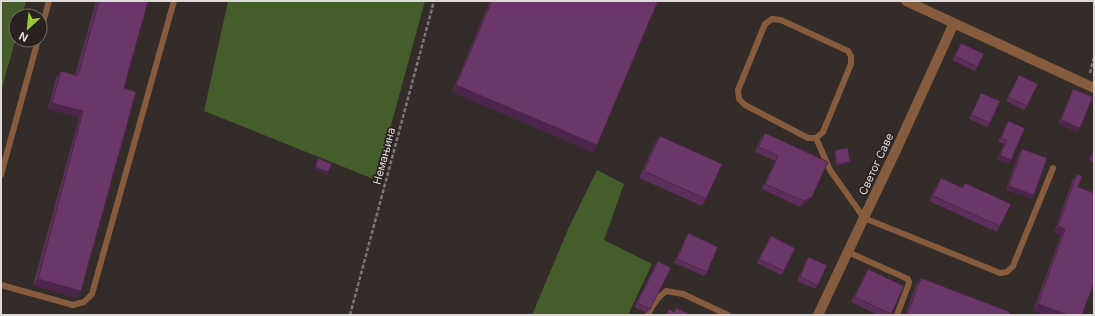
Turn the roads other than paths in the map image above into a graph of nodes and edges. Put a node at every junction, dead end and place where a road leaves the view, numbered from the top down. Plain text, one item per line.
1 (174, 1) edge
2 (906, 1) edge
3 (954, 23) junction
4 (36, 48) edge
5 (1094, 88) edge
6 (816, 138) junction
7 (1053, 168) dead end
8 (1, 175) edge
9 (864, 218) junction
10 (848, 252) junction
11 (1, 285) edge
12 (648, 315) edge
13 (728, 315) edge
14 (818, 315) edge
15 (897, 315) edge

1 - 11 lane
2 - 3 street
3 - 5 street
3 - 9 street, Светог Саве
4 - 8 lane
6 - 6 lane
6 - 9 lane
7 - 9 lane
9 - 10 street, Светог Саве
10 - 14 street, Светог Саве
10 - 15 lane
12 - 13 lane

